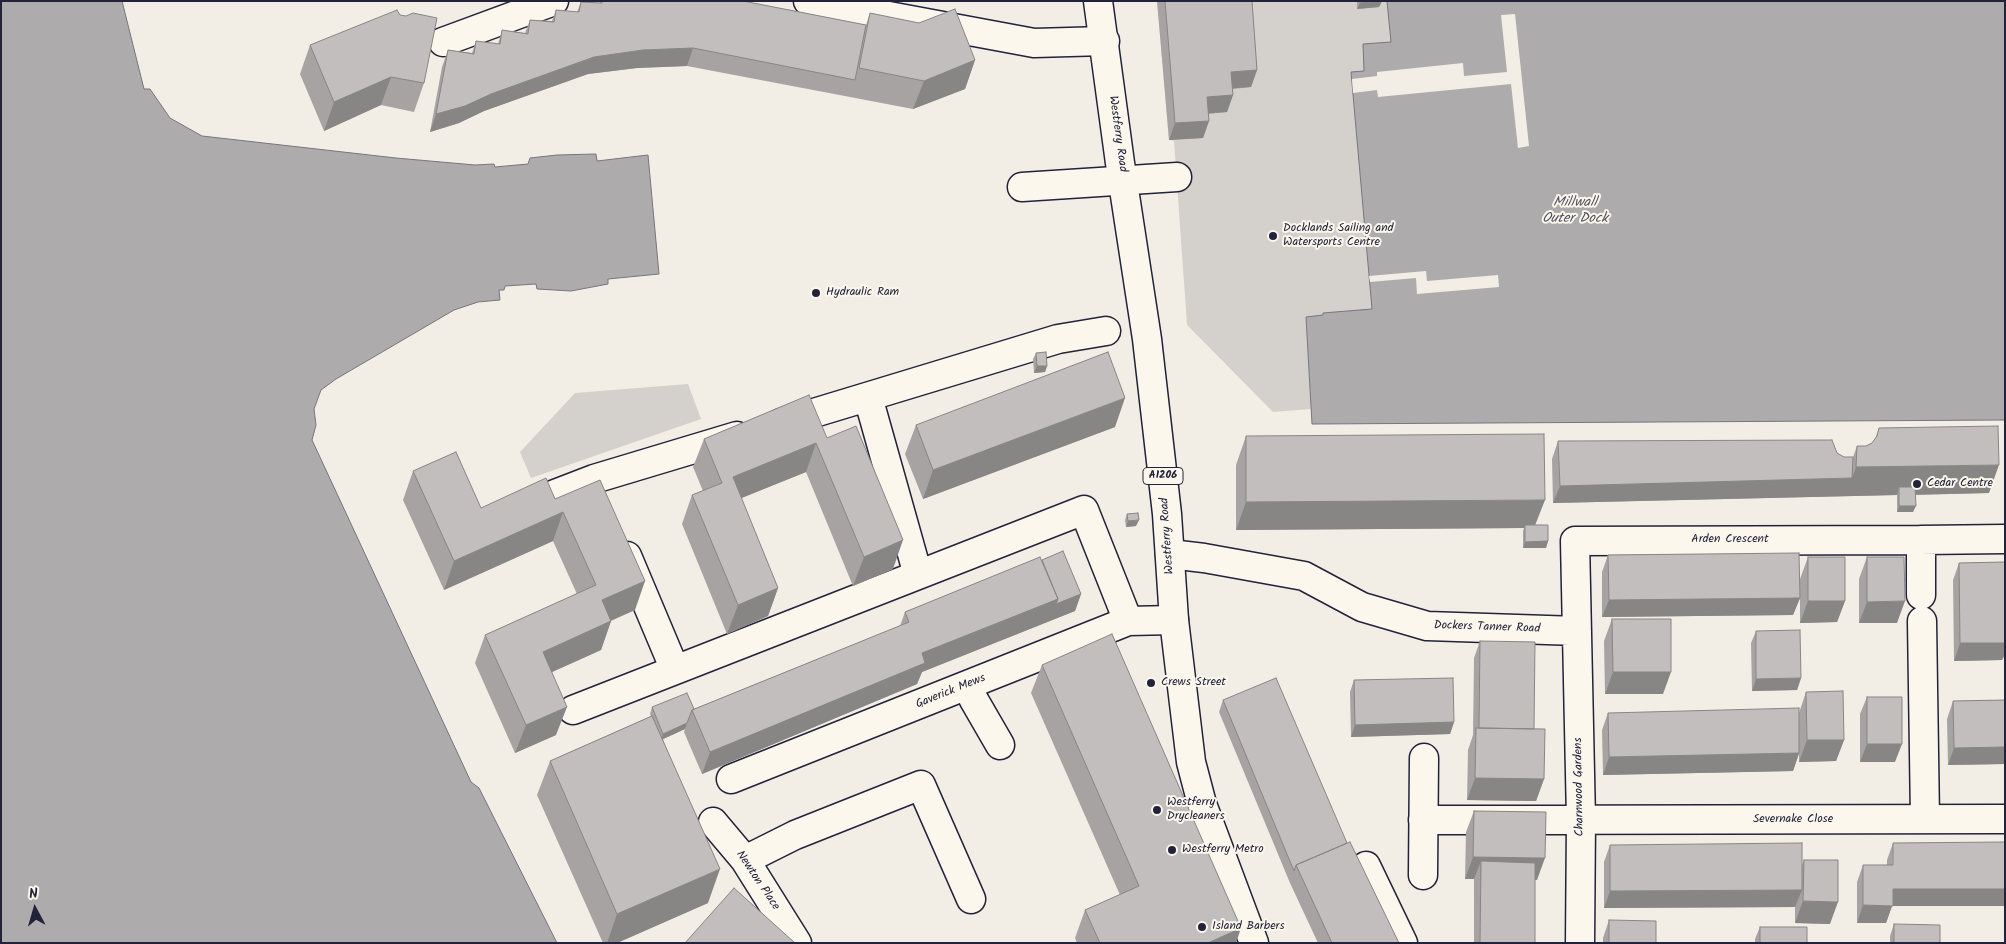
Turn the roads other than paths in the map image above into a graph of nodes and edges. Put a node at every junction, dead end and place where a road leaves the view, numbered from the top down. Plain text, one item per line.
1 (554, 1) edge
2 (808, 1) edge
3 (1098, 1) edge
4 (443, 42) dead end
5 (1105, 42) junction
6 (1177, 178) dead end
7 (1123, 180) junction
8 (1022, 187) dead end
9 (1106, 331) dead end
10 (868, 398) junction
11 (594, 479) junction
12 (542, 499) edge
13 (606, 506) edge
14 (618, 534) edge
15 (2005, 539) edge
16 (1921, 540) junction
17 (1170, 554) junction
18 (918, 575) junction
19 (1174, 620) junction
20 (1128, 622) junction
21 (1577, 631) junction
22 (675, 670) junction
23 (967, 686) junction
24 (573, 710) dead end
25 (1000, 745) dead end
26 (1424, 758) dead end
27 (731, 780) dead end
28 (1925, 819) junction
29 (2005, 819) edge
30 (1423, 820) junction
31 (1580, 820) junction
32 (713, 822) dead end
33 (745, 860) junction
34 (1366, 866) dead end
35 (1423, 875) dead end
36 (971, 899) dead end
37 (797, 943) edge
38 (1254, 943) edge
39 (1403, 943) edge
40 (1580, 943) edge

1 - 4 street
2 - 5 street
3 - 5 street, Westferry Road / A1206
5 - 7 street, Westferry Road / A1206
6 - 7 street
7 - 8 street
7 - 17 street, Westferry Road / A1206
9 - 10 street
10 - 11 street
10 - 18 street
11 - 12 street
11 - 13 street
14 - 22 street
15 - 16 street
16 - 21 street, Arden Crescent
16 - 28 street
17 - 19 street, Westferry Road / A1206
17 - 21 street, Dockers Tanner Road
18 - 20 street
18 - 22 street
19 - 20 street, Gaverick Mews
19 - 38 street, Westferry Road / A1206
20 - 23 street, Gaverick Mews
21 - 31 street, Charnwood Gardens
22 - 24 street
23 - 25 street
23 - 27 street, Gaverick Mews
26 - 30 street
28 - 29 street, Severnake Close
28 - 31 street, Severnake Close
30 - 31 street, Severnake Close
30 - 35 street
31 - 40 street, Charnwood Gardens
32 - 33 street, Newton Place
33 - 36 street
33 - 37 street, Newton Place
34 - 39 street

